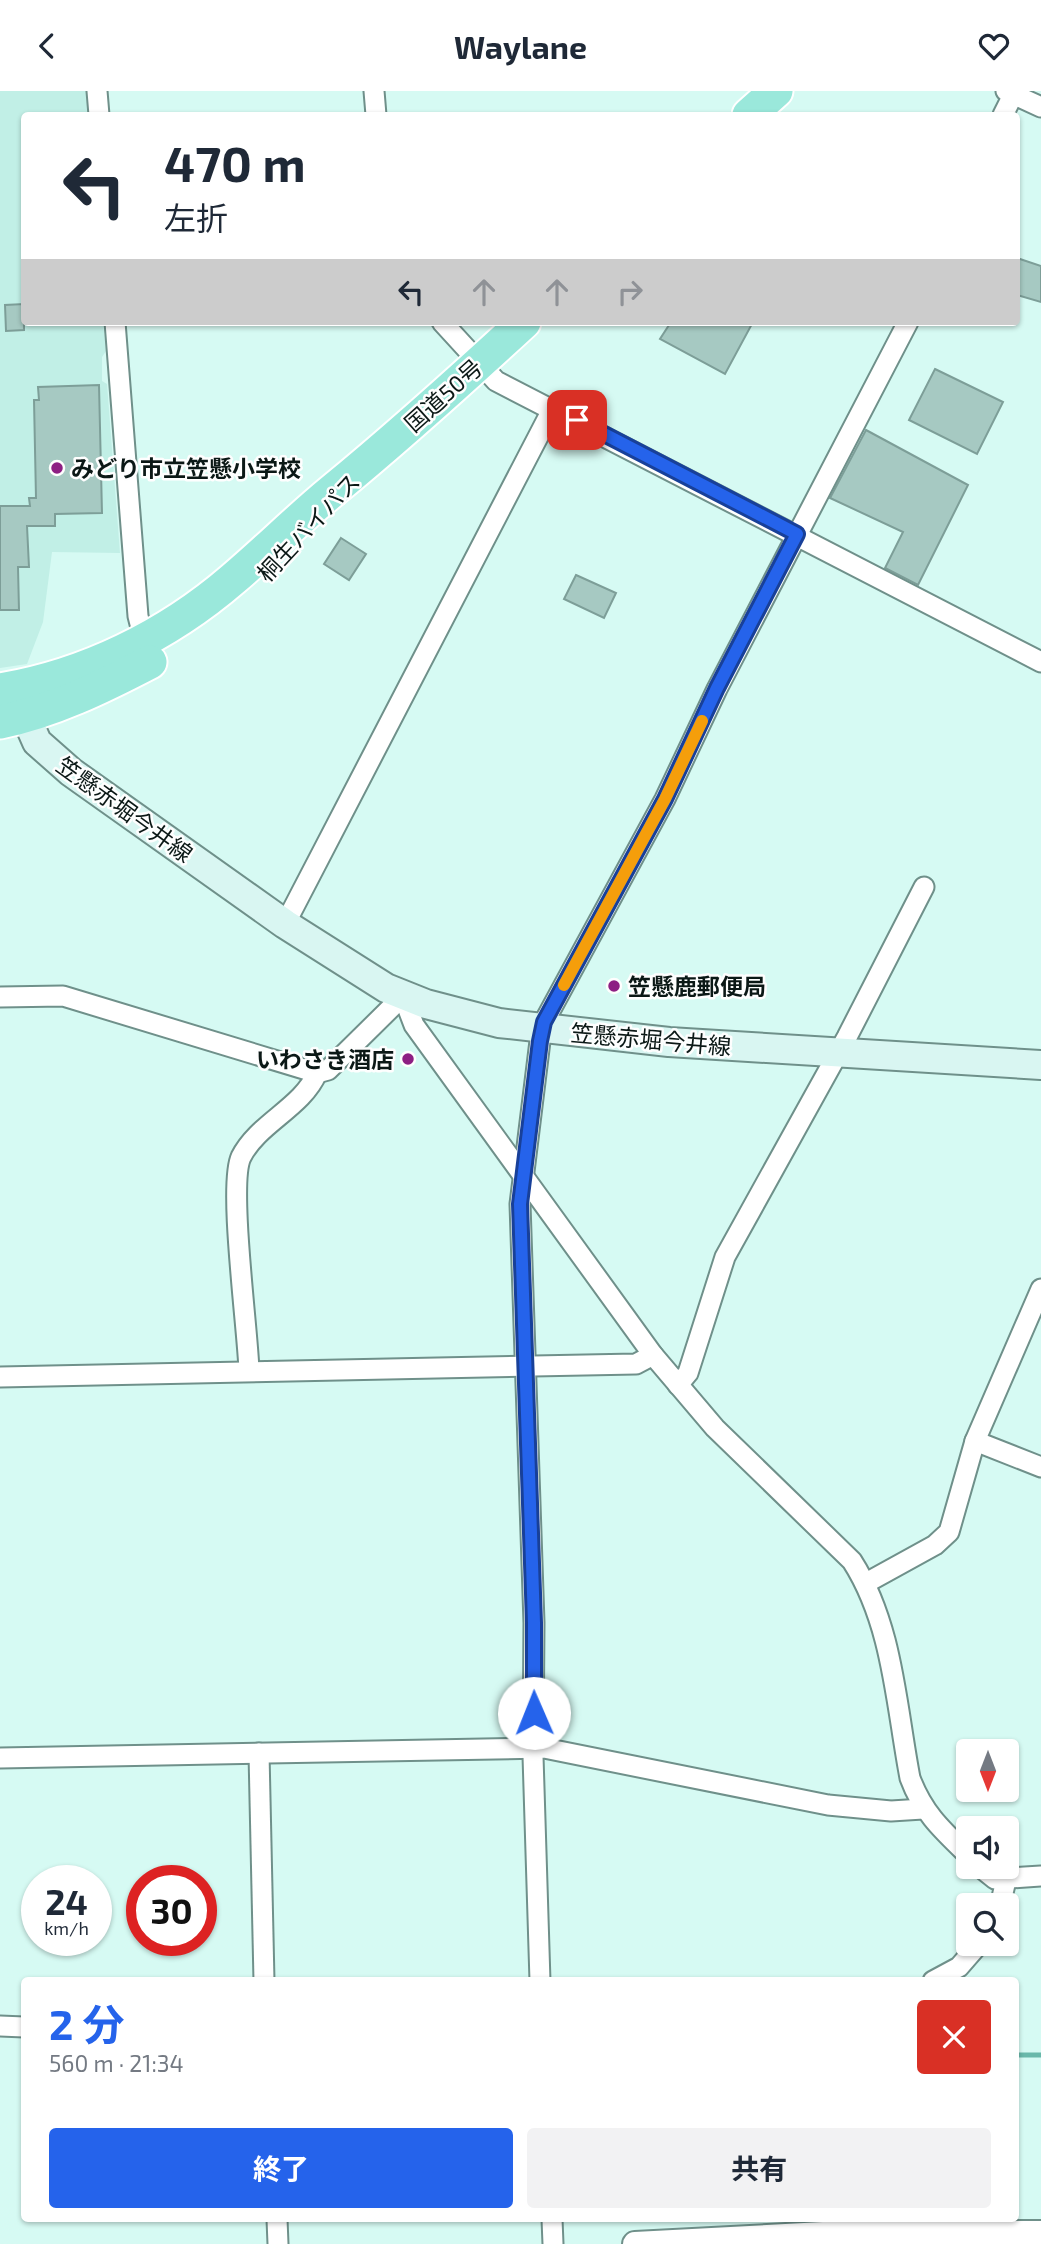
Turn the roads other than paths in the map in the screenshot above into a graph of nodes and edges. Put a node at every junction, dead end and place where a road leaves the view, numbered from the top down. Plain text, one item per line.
1 (97, 91) edge
2 (374, 91) edge
3 (776, 91) edge
4 (1011, 92) edge
5 (1041, 107) edge
6 (99, 112) edge
7 (376, 112) edge
8 (752, 112) edge
9 (1004, 112) edge
10 (115, 326) edge
11 (445, 326) edge
12 (520, 326) edge
13 (906, 326) edge
14 (478, 364) junction
15 (553, 408) junction
16 (363, 468) junction
17 (797, 534) junction
18 (144, 641) junction
19 (1041, 662) edge
20 (53, 678) junction
21 (0, 691) edge
22 (9, 713) edge
23 (924, 887) dead end
24 (285, 924) junction
25 (403, 996) junction
26 (0, 997) edge
27 (543, 1029) junction
28 (837, 1054) junction
29 (1041, 1065) edge
30 (317, 1073) junction
31 (521, 1175) junction
32 (1041, 1290) edge
33 (653, 1355) junction
34 (524, 1366) junction
35 (249, 1371) junction
36 (0, 1377) edge
37 (678, 1385) junction
38 (975, 1441) junction
39 (1041, 1467) edge
40 (866, 1583) junction
41 (533, 1748) junction
42 (259, 1753) junction
43 (0, 1758) edge
44 (922, 1809) junction
45 (956, 1843) edge
46 (1041, 1875) edge
47 (995, 1879) edge
48 (1006, 1880) junction
49 (1003, 1893) edge
50 (969, 1956) edge
51 (264, 1977) edge
52 (540, 1977) edge
53 (940, 1977) edge
54 (0, 2026) edge
55 (21, 2027) edge
56 (277, 2222) edge
57 (552, 2222) edge
58 (1041, 2233) edge
59 (278, 2244) edge
60 (553, 2244) edge
61 (635, 2244) edge

1 - 6 street
2 - 7 street
3 - 8 highway
4 - 5 street
4 - 9 street
10 - 18 street
11 - 14 street
12 - 14 highway, 国道50号
13 - 17 street
14 - 15 street
14 - 16 highway, 国道50号
15 - 17 street
15 - 24 street
16 - 18 highway, 桐生バイパス
16 - 22 highway, 桐生バイパス
17 - 19 street
17 - 27 street
18 - 20 highway, 桐生バイパス
20 - 21 highway, 桐生バイパス
20 - 22 main road
22 - 24 main road, 笠懸赤堀今井線
23 - 28 street
24 - 25 main road, 笠懸赤堀今井線
25 - 27 main road, 笠懸赤堀今井線
25 - 30 street
25 - 31 street
26 - 30 street
27 - 28 main road, 笠懸赤堀今井線
27 - 31 street
28 - 29 main road, 笠懸赤堀今井線
28 - 37 street
30 - 35 street
31 - 33 street
31 - 34 street
32 - 38 street
33 - 34 street
33 - 37 street
34 - 35 street
34 - 41 street
35 - 36 street
37 - 40 street
38 - 39 street
38 - 40 street
40 - 44 street
41 - 42 street
41 - 44 street
41 - 52 street
42 - 43 street
42 - 51 street
44 - 45 street
46 - 48 street
47 - 48 street
48 - 49 street
50 - 53 street
54 - 55 street
56 - 59 street
57 - 60 street
58 - 61 street

